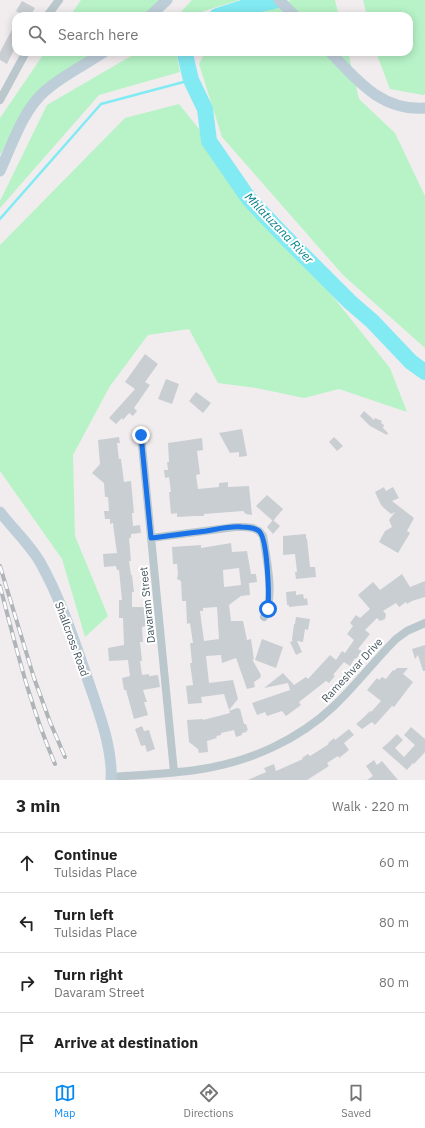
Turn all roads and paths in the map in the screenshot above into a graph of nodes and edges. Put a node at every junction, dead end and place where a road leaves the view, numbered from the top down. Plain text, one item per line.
1 (60, 0) edge
2 (167, 0) edge
3 (279, 0) edge
4 (50, 12) edge
5 (154, 12) edge
6 (291, 12) edge
7 (24, 56) edge
8 (98, 56) edge
9 (334, 56) edge
10 (0, 100) edge
11 (425, 108) edge
12 (0, 171) edge
13 (141, 435) dead end
14 (0, 512) edge
15 (151, 538) junction
16 (264, 617) dead end
17 (425, 623) edge
18 (174, 772) junction
19 (111, 779) edge

1 - 4 street
2 - 5 street
3 - 6 street
7 - 10 street
8 - 12 street
9 - 11 street
13 - 15 street, Davaram Street
14 - 19 street, Shallcross Road
15 - 16 street
15 - 18 street, Davaram Street
17 - 18 street, Rameshvar Drive
18 - 19 street, Rameshvar Drive

